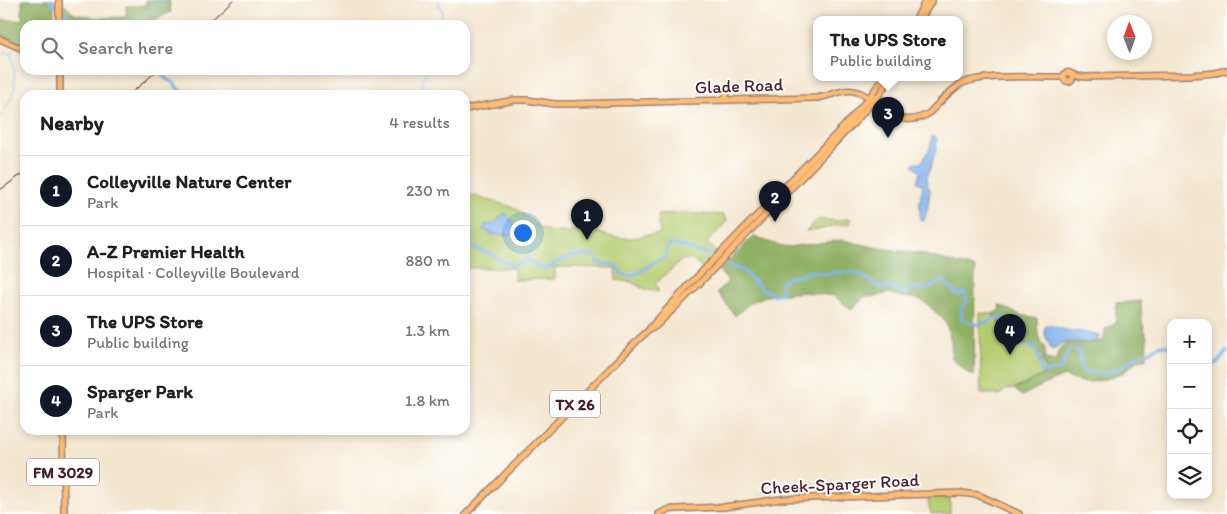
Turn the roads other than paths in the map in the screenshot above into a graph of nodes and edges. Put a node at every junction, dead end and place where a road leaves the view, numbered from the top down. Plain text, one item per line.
1 (59, 0) edge
2 (926, 0) edge
3 (932, 0) edge
4 (918, 16) edge
5 (924, 16) edge
6 (59, 20) edge
7 (0, 39) edge
8 (20, 48) edge
9 (1227, 70) edge
10 (60, 75) edge
11 (882, 81) edge
12 (888, 81) edge
13 (60, 90) edge
14 (727, 90) dead end
15 (719, 100) junction
16 (871, 100) junction
17 (470, 108) edge
18 (670, 296) dead end
19 (680, 298) junction
20 (672, 304) junction
21 (665, 314) junction
22 (63, 435) edge
23 (64, 514) edge
24 (466, 514) edge
25 (659, 514) edge
26 (1019, 514) edge

1 - 6 main road
2 - 4 main road
3 - 5 main road
7 - 8 main road
9 - 16 main road, Glade Road
10 - 13 main road
11 - 16 main road, TX 26
12 - 16 main road, TX 26
14 - 15 main road
15 - 16 main road, Glade Road
15 - 17 main road, Glade Road
16 - 19 main road, TX 26
18 - 20 main road
19 - 20 main road, TX 26
19 - 21 main road, TX 26
20 - 21 main road, TX 26
21 - 24 main road, TX 26
22 - 23 main road, FM 3029
25 - 26 main road, Cheek-Sparger Road

